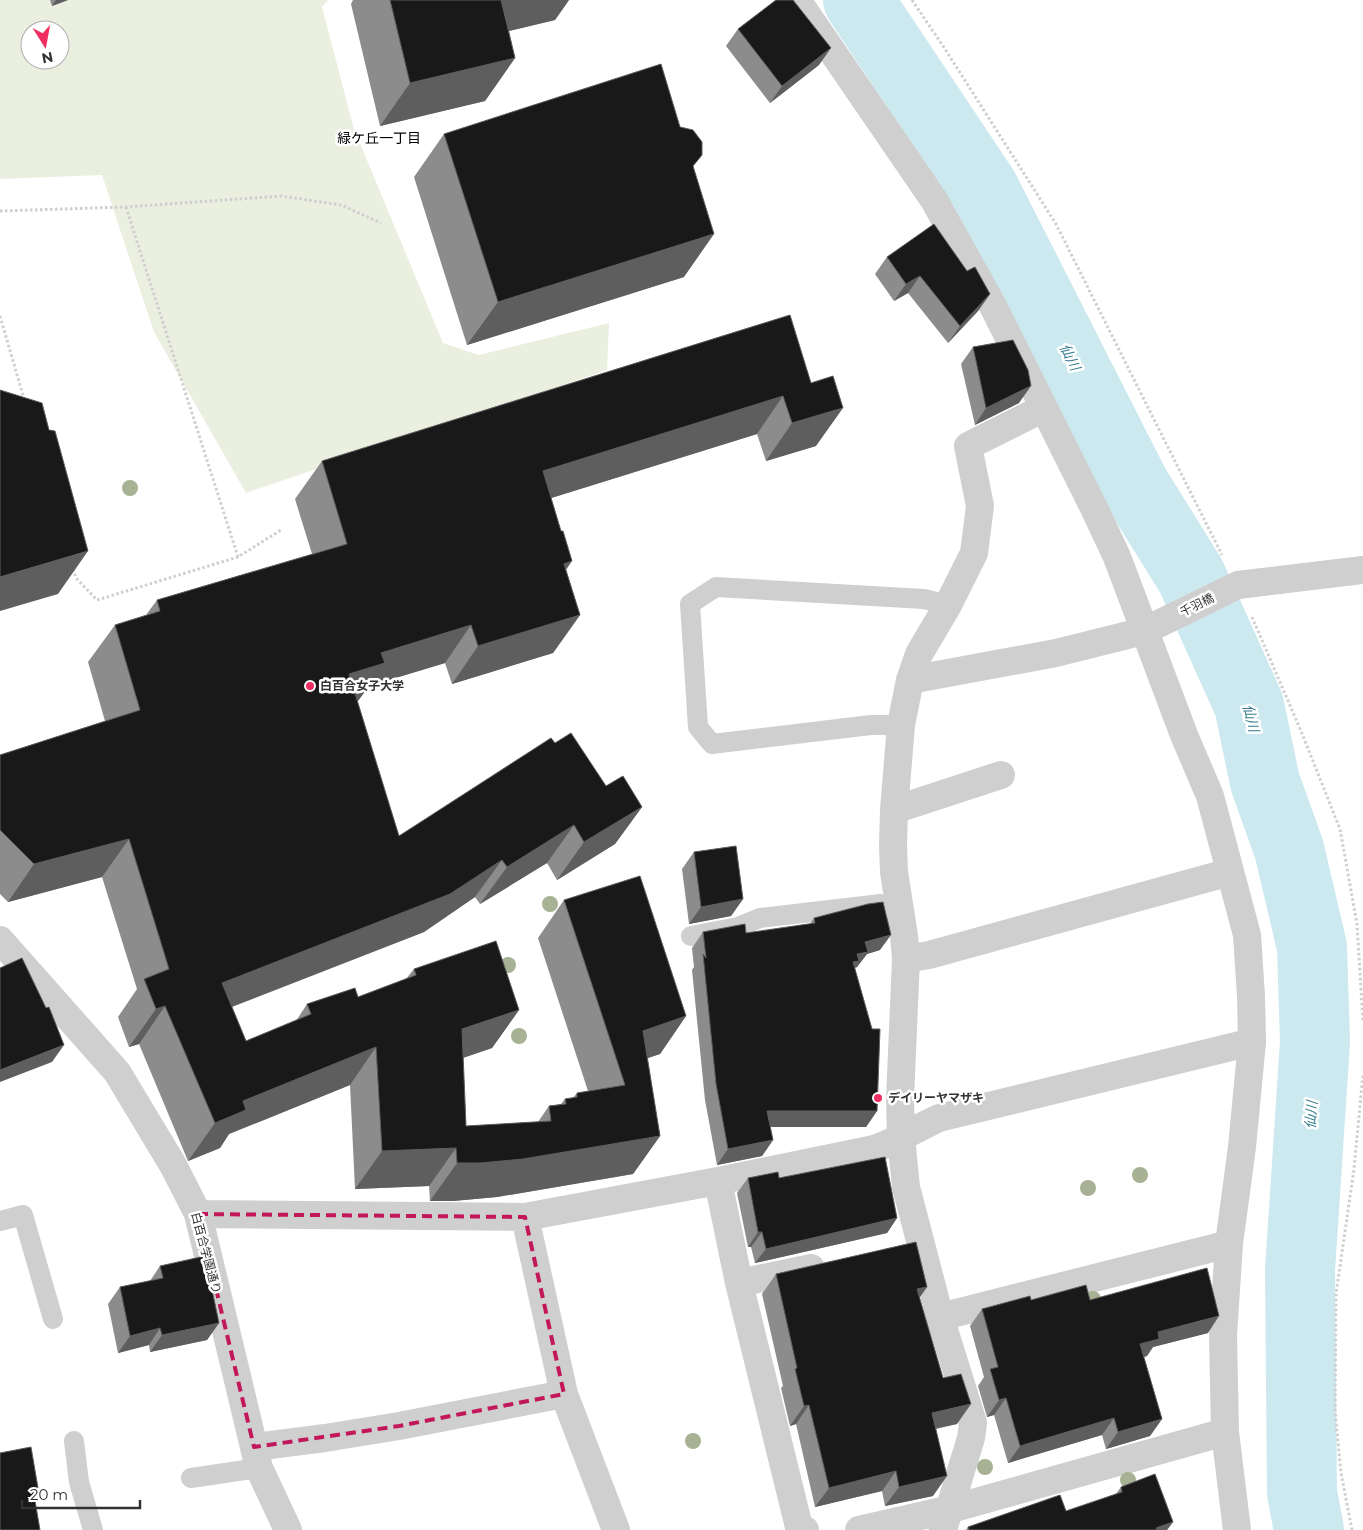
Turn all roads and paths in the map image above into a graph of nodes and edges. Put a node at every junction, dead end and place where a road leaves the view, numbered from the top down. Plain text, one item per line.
1 (797, 0) edge
2 (912, 0) edge
3 (126, 207) junction
4 (0, 211) edge
5 (381, 223) dead end
6 (0, 316) edge
7 (24, 400) edge
8 (1044, 408) junction
9 (281, 530) dead end
10 (238, 557) junction
11 (71, 560) edge
12 (1363, 570) edge
13 (1233, 588) junction
14 (948, 605) junction
15 (1155, 626) junction
16 (910, 680) junction
17 (901, 725) junction
18 (1001, 776) dead end
19 (894, 810) junction
20 (1230, 872) junction
21 (898, 902) junction
22 (691, 936) dead end
23 (0, 940) edge
24 (906, 959) junction
25 (1363, 1022) edge
26 (1252, 1042) junction
27 (1363, 1074) edge
28 (901, 1137) junction
29 (718, 1181) junction
30 (198, 1214) junction
31 (524, 1217) junction
32 (0, 1221) edge
33 (1230, 1244) junction
34 (833, 1262) edge
35 (739, 1283) junction
36 (940, 1317) junction
37 (53, 1319) dead end
38 (564, 1394) junction
39 (1225, 1432) junction
40 (74, 1441) dead end
41 (256, 1458) junction
42 (191, 1478) dead end
43 (947, 1519) edge
44 (93, 1530) edge
45 (288, 1530) edge
46 (616, 1530) edge
47 (805, 1530) edge
48 (859, 1530) edge
49 (1237, 1530) edge
50 (1352, 1530) edge

1 - 8 street
2 - 13 path
3 - 4 path
3 - 5 path
3 - 10 path
6 - 7 path
8 - 14 street
8 - 15 street
9 - 10 path
10 - 11 path
12 - 13 street, 千羽橋
13 - 15 street, 千羽橋
13 - 25 path
14 - 16 street
14 - 17 lane
15 - 16 street, 千羽橋
15 - 20 street
16 - 17 street
17 - 19 street
18 - 19 street
19 - 21 street
20 - 24 street
20 - 26 street
21 - 22 lane
21 - 24 street
23 - 30 street, 白百合学園通り
24 - 28 street
26 - 28 street
26 - 33 street
27 - 50 path
28 - 29 street
28 - 36 street
29 - 31 street
29 - 35 street
30 - 31 street
30 - 41 street, 白百合学園通り
31 - 38 street
32 - 37 lane
33 - 36 street
33 - 39 street
34 - 35 street
35 - 47 street
36 - 43 street
38 - 41 street
38 - 46 street
39 - 43 street
39 - 49 street
40 - 44 lane
41 - 42 lane
41 - 45 street, 白百合学園通り
43 - 48 street

